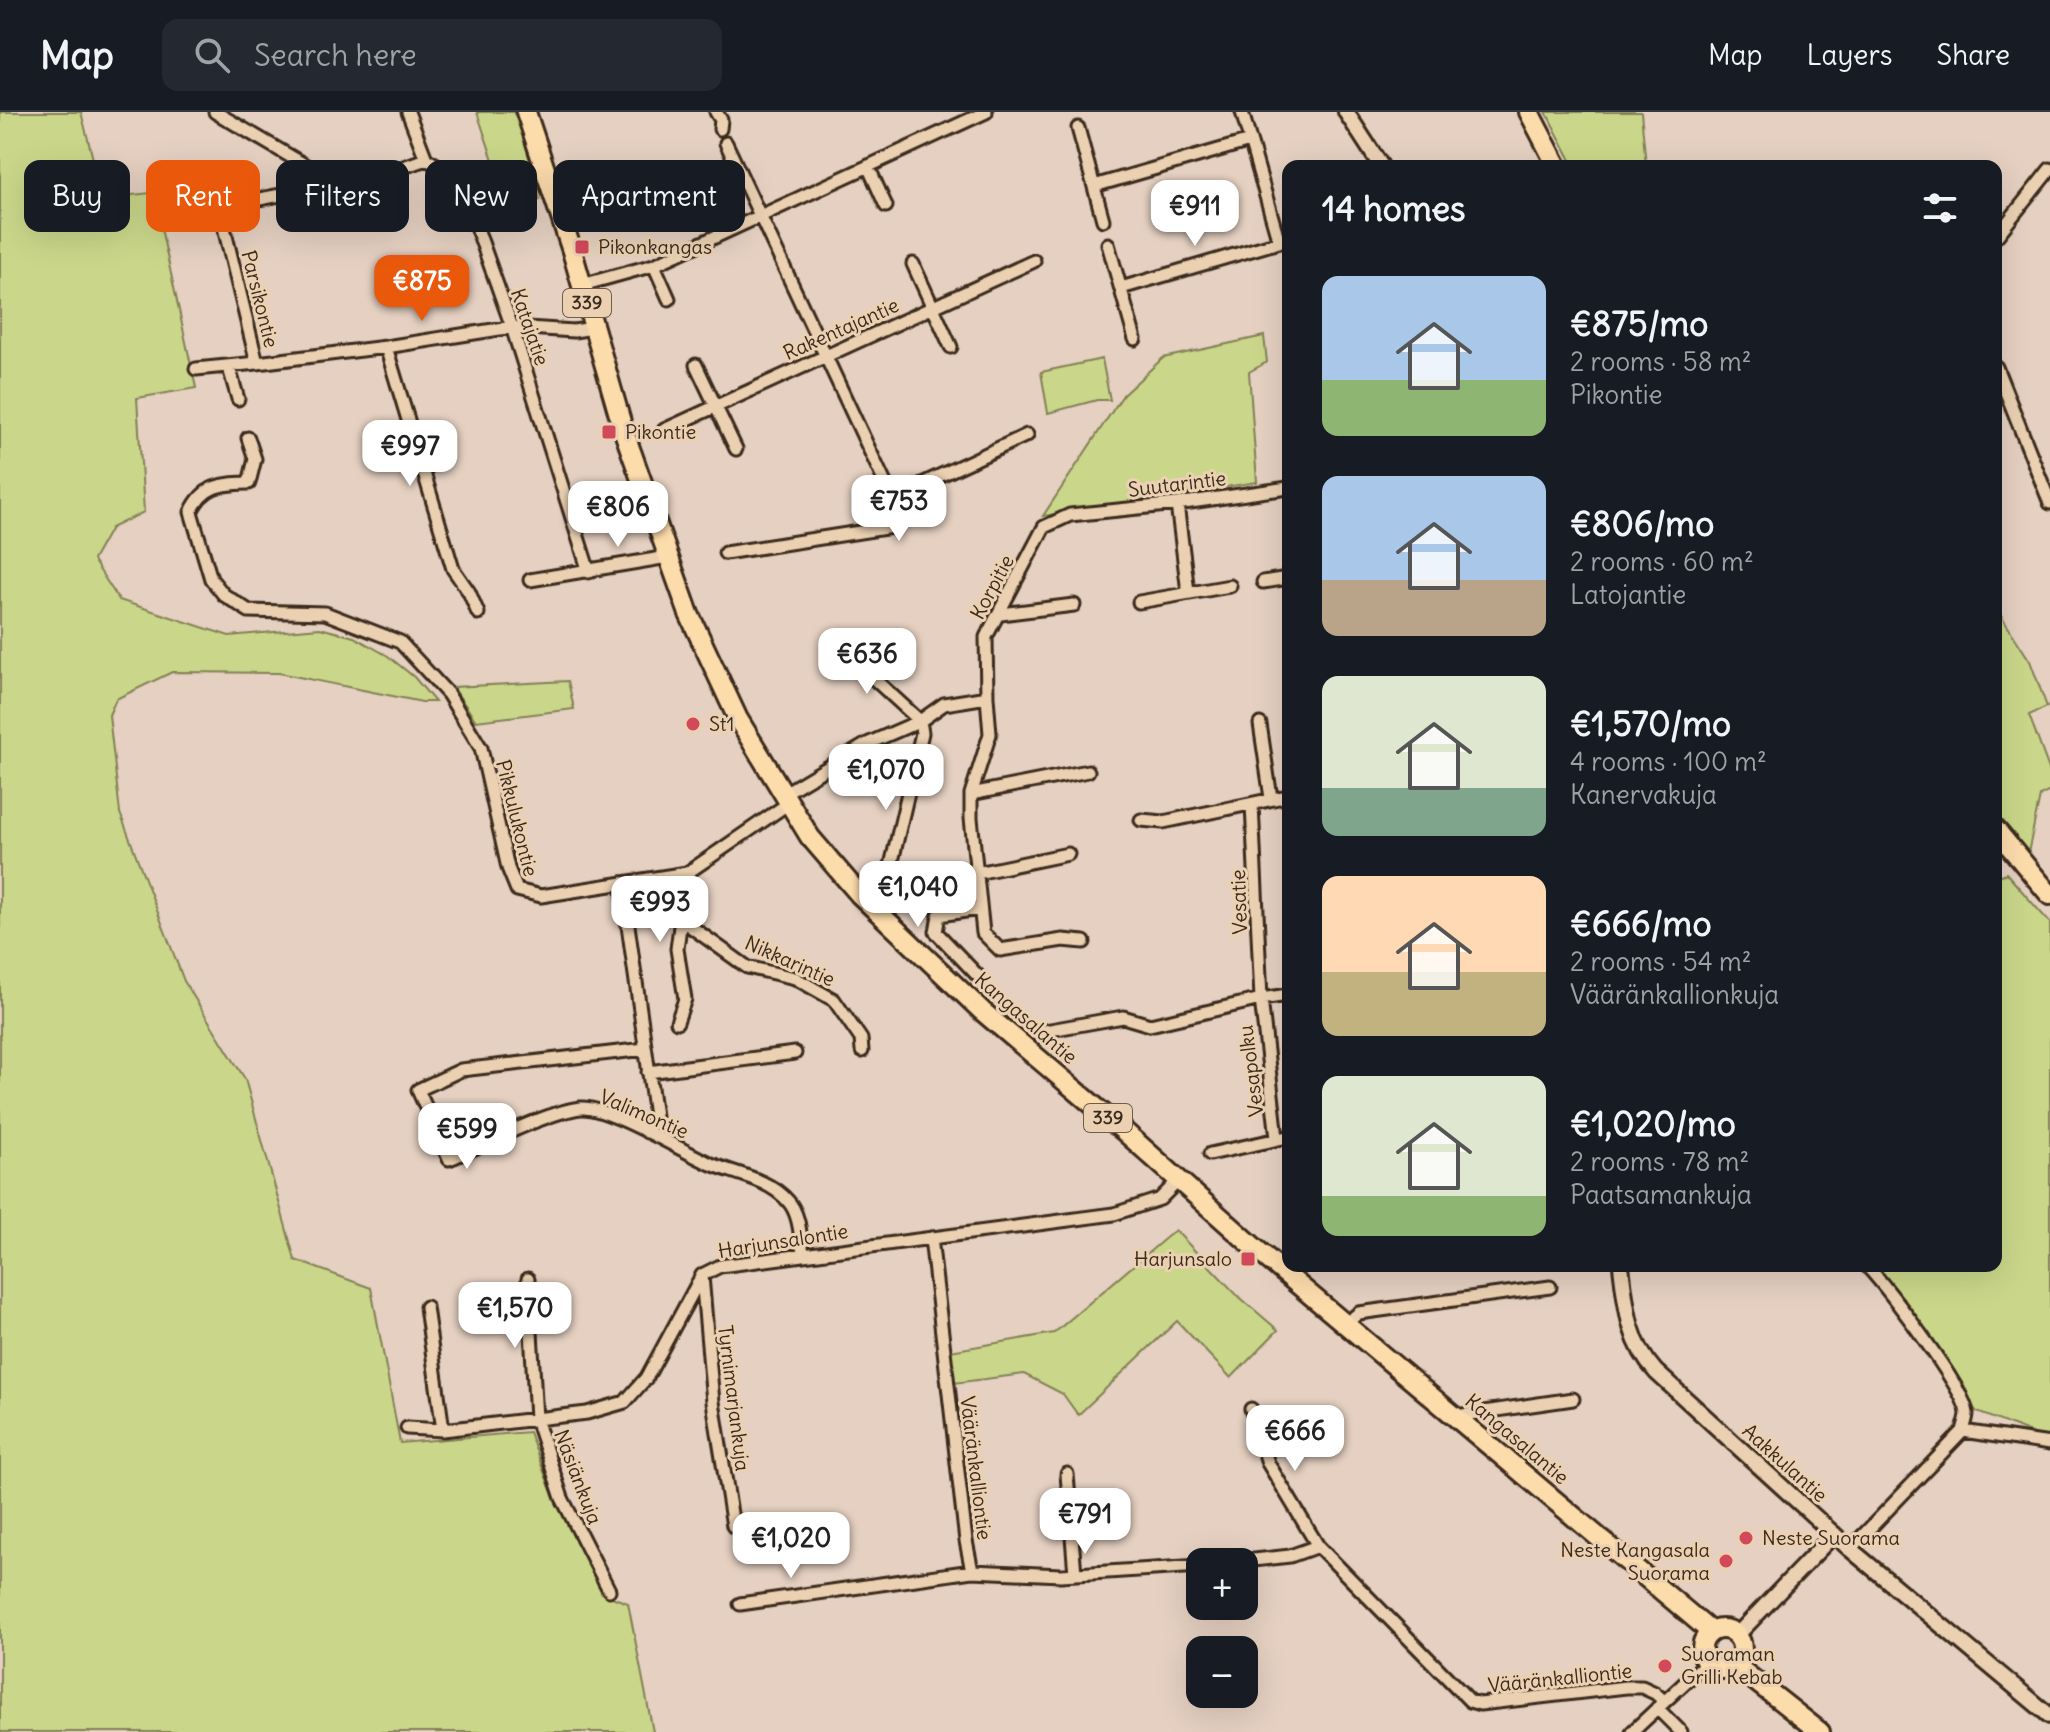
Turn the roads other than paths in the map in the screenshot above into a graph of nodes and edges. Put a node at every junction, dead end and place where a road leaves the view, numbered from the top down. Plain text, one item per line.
1 (215, 112) edge
2 (408, 112) edge
3 (526, 112) edge
4 (716, 112) edge
5 (986, 112) edge
6 (1242, 112) edge
7 (1346, 112) edge
8 (1529, 112) edge
9 (1078, 128) dead end
10 (720, 129) dead end
11 (1250, 141) junction
12 (726, 143) dead end
13 (426, 159) junction
14 (296, 160) edge
15 (1377, 160) edge
16 (1554, 160) edge
17 (409, 165) edge
18 (868, 166) junction
19 (2050, 169) edge
20 (1094, 186) junction
21 (276, 196) edge
22 (886, 206) dead end
23 (761, 215) junction
24 (1103, 220) dead end
25 (2002, 229) edge
26 (1108, 244) dead end
27 (1034, 261) dead end
28 (913, 264) dead end
29 (654, 265) junction
30 (582, 285) junction
31 (1121, 288) junction
32 (669, 299) dead end
33 (932, 308) junction
34 (512, 327) junction
35 (593, 328) junction
36 (1135, 339) dead end
37 (386, 347) junction
38 (951, 347) dead end
39 (825, 356) junction
40 (257, 363) junction
41 (696, 365) dead end
42 (229, 368) junction
43 (196, 369) dead end
44 (2002, 382) edge
45 (238, 399) dead end
46 (716, 405) junction
47 (664, 430) dead end
48 (1027, 435) dead end
49 (248, 438) dead end
50 (736, 449) dead end
51 (1282, 489) edge
52 (892, 498) junction
53 (2050, 503) edge
54 (1177, 504) junction
55 (1070, 515) joint
56 (725, 553) dead end
57 (668, 557) junction
58 (589, 572) junction
59 (1282, 579) edge
60 (530, 580) dead end
61 (1263, 582) dead end
62 (1230, 586) dead end
63 (1188, 592) junction
64 (1139, 602) dead end
65 (1074, 605) dead end
66 (478, 613) dead end
67 (1001, 614) junction
68 (838, 646) dead end
69 (987, 697) junction
70 (920, 721) junction
71 (1260, 724) dead end
72 (1088, 771) dead end
73 (971, 794) junction
74 (1282, 797) edge
75 (1271, 798) junction
76 (786, 799) junction
77 (1252, 804) junction
78 (1141, 820) dead end
79 (2002, 837) edge
80 (1068, 854) dead end
81 (687, 873) junction
82 (977, 873) junction
83 (622, 883) junction
84 (2050, 895) edge
85 (882, 904) dead end
86 (979, 909) junction
87 (683, 921) junction
88 (1084, 942) dead end
89 (980, 978) dead end
90 (1282, 996) edge
91 (1261, 999) junction
92 (677, 1022) dead end
93 (1039, 1032) dead end
94 (645, 1049) junction
95 (862, 1051) dead end
96 (795, 1053) dead end
97 (648, 1072) junction
98 (647, 1132) junction
99 (1282, 1137) edge
100 (1210, 1154) dead end
101 (1179, 1180) junction
102 (931, 1238) junction
103 (803, 1253) junction
104 (1282, 1270) edge
105 (1284, 1272) edge
106 (1622, 1272) edge
107 (1872, 1272) edge
108 (702, 1275) junction
109 (528, 1279) dead end
110 (1550, 1287) dead end
111 (426, 1307) dead end
112 (1346, 1323) junction
113 (1573, 1399) dead end
114 (1251, 1409) dead end
115 (1456, 1416) junction
116 (536, 1419) junction
117 (407, 1428) dead end
118 (443, 1430) junction
119 (1963, 1431) junction
120 (2050, 1444) edge
121 (1067, 1474) dead end
122 (733, 1526) dead end
123 (1834, 1534) junction
124 (1318, 1546) junction
125 (1850, 1549) junction
126 (1258, 1560) edge
127 (1186, 1567) edge
128 (972, 1571) junction
129 (1075, 1574) junction
130 (609, 1590) dead end
131 (740, 1604) dead end
132 (1711, 1632) junction
133 (1737, 1635) junction
134 (1707, 1662) junction
135 (1735, 1665) junction
136 (1660, 1704) junction
137 (2050, 1716) edge
138 (1632, 1732) edge
139 (1681, 1732) edge
140 (1820, 1732) edge

1 - 14 street
2 - 13 street
3 - 30 main road, Kangasalantie / 339
4 - 10 street
5 - 18 street
6 - 11 street
7 - 15 street
8 - 16 main road
9 - 20 street
11 - 20 street
11 - 31 street
12 - 23 street
13 - 17 street
13 - 34 street, Katajatie
18 - 22 street
18 - 23 street
19 - 25 street
20 - 24 street
21 - 40 street, Parsikontie
23 - 29 street
23 - 39 street
26 - 31 street
27 - 33 street, Rakentajantie
28 - 33 street
29 - 30 street
29 - 32 street
30 - 35 main road, Kangasalantie / 339
31 - 36 street
33 - 38 street
33 - 39 street, Rakentajantie
34 - 35 street
34 - 37 street
34 - 58 street, Katajatie
35 - 57 main road, Kangasalantie / 339
37 - 40 street
37 - 66 street
39 - 46 street, Rakentajantie
39 - 52 street
40 - 42 street, Parsikontie
41 - 46 street
42 - 43 street, Parsikontie
42 - 45 street
44 - 53 street
46 - 47 street, Rakentajantie
46 - 50 street
48 - 52 street
49 - 83 street, Pikkulukontie
51 - 54 street, Suutarintie
52 - 56 street
54 - 55 street, Suutarintie
54 - 63 street
55 - 67 street, Korpitie
57 - 58 street
57 - 76 main road, Kangasalantie / 339
58 - 60 street
59 - 61 street
62 - 63 street
63 - 64 street
65 - 67 street
67 - 69 street, Korpitie
68 - 70 street
69 - 70 street
69 - 73 street, Korpitie
70 - 76 street
70 - 85 street
71 - 75 street
72 - 73 street
73 - 82 street, Korpitie
74 - 75 street
75 - 77 street
76 - 81 street, Pikkulukontie
76 - 101 main road, Kangasalantie / 339
77 - 78 street
77 - 91 street, Vesatie
79 - 84 main road
80 - 82 street
81 - 83 street, Pikkulukontie
81 - 87 street
82 - 86 street, Korpitie
83 - 94 street
86 - 88 street, Korpitie
86 - 89 street
87 - 92 street
87 - 95 street, Nikkarintie
90 - 91 street
91 - 93 street
91 - 99 street, Vesapolku
94 - 97 street
94 - 98 street, Valimontie
96 - 97 street
97 - 98 street
98 - 103 street, Valimontie
99 - 100 street
101 - 102 street, Harjunsalontie
101 - 104 main road, Kangasalantie / 339
102 - 103 street, Harjunsalontie
102 - 128 street, Vääränkalliontie
103 - 108 street, Harjunsalontie
105 - 112 main road, Kangasalantie / 339
106 - 123 street, Aakkulantie
107 - 119 street
108 - 116 street, Harjunsalontie
108 - 122 street, Tyrnimarjankuja
109 - 116 street, Näsiänkuja
110 - 112 street
111 - 118 street
112 - 115 main road, Kangasalantie / 339
113 - 115 street
114 - 124 street
115 - 132 main road, Kangasalantie / 339
116 - 118 street, Harjunsalontie
116 - 130 street, Näsiänkuja
117 - 118 street, Harjunsalontie
119 - 120 street
119 - 125 street
121 - 129 street
123 - 125 street, Aakkulantie
123 - 133 street
124 - 126 street
124 - 136 street, Vääränkalliontie
125 - 137 street, Aakkulantie
127 - 129 street, Vääränkalliontie
128 - 129 street, Vääränkalliontie
128 - 131 street
132 - 133 main road
132 - 134 main road
133 - 135 main road
134 - 135 main road
134 - 136 street
135 - 140 main road
136 - 138 street
136 - 139 street

